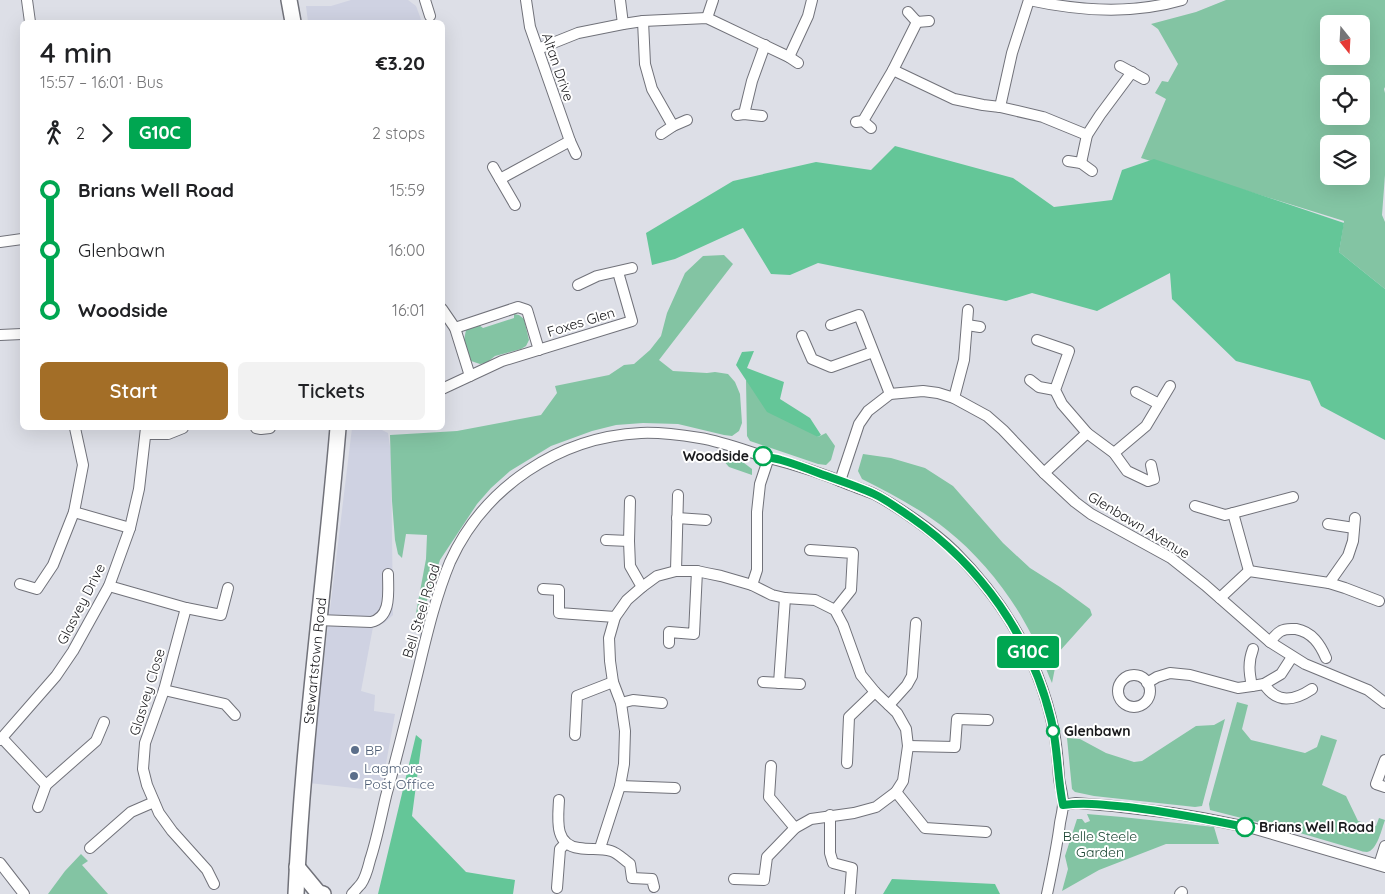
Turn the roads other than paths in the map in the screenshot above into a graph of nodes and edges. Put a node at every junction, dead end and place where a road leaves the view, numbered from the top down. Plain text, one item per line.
1 (27, 0) edge
2 (289, 0) edge
3 (425, 0) edge
4 (526, 0) edge
5 (620, 0) edge
6 (713, 0) edge
7 (812, 0) edge
8 (1029, 0) edge
9 (1182, 0) edge
10 (908, 12) dead end
11 (430, 16) dead end
12 (707, 18) junction
13 (30, 20) edge
14 (293, 20) edge
15 (643, 21) junction
16 (929, 21) dead end
17 (917, 22) junction
18 (623, 24) junction
19 (765, 45) junction
20 (538, 49) junction
21 (1120, 66) dead end
22 (893, 70) junction
23 (1132, 72) junction
24 (1144, 79) dead end
25 (1000, 107) junction
26 (762, 116) dead end
27 (687, 120) dead end
28 (863, 124) dead end
29 (673, 126) junction
30 (661, 134) dead end
31 (1087, 135) junction
32 (570, 141) junction
33 (576, 154) dead end
34 (1068, 161) dead end
35 (1081, 163) junction
36 (493, 167) dead end
37 (1092, 171) dead end
38 (500, 179) junction
39 (515, 205) dead end
40 (20, 239) edge
41 (0, 242) edge
42 (632, 268) dead end
43 (618, 272) junction
44 (578, 285) dead end
45 (968, 310) dead end
46 (445, 313) edge
47 (831, 325) dead end
48 (967, 325) junction
49 (980, 326) dead end
50 (455, 328) junction
51 (20, 334) edge
52 (0, 335) edge
53 (802, 336) dead end
54 (1037, 340) dead end
55 (539, 350) junction
56 (873, 352) junction
57 (470, 376) junction
58 (1030, 380) dead end
59 (1170, 386) dead end
60 (445, 388) edge
61 (1055, 390) junction
62 (1136, 392) dead end
63 (890, 394) junction
64 (954, 398) junction
65 (1159, 404) junction
66 (75, 430) edge
67 (178, 430) edge
68 (338, 430) edge
69 (146, 431) edge
70 (1088, 434) junction
71 (1114, 453) junction
72 (768, 457) junction
73 (1150, 465) dead end
74 (1044, 473) junction
75 (840, 481) junction
76 (678, 496) dead end
77 (1293, 497) dead end
78 (630, 501) dead end
79 (1195, 506) dead end
80 (74, 512) junction
81 (1233, 513) junction
82 (677, 518) junction
83 (706, 520) dead end
84 (1328, 524) dead end
85 (130, 528) junction
86 (606, 540) dead end
87 (628, 541) junction
88 (810, 550) dead end
89 (676, 571) junction
90 (697, 571) junction
91 (1249, 571) junction
92 (388, 574) dead end
93 (1329, 583) junction
94 (20, 584) dead end
95 (109, 586) junction
96 (752, 586) junction
97 (642, 587) junction
98 (228, 588) dead end
99 (543, 589) dead end
100 (785, 598) junction
101 (1220, 598) junction
102 (1379, 601) dead end
103 (186, 608) junction
104 (835, 610) junction
105 (615, 617) junction
106 (318, 620) junction
107 (916, 623) dead end
108 (1270, 642) junction
109 (669, 643) dead end
110 (1253, 649) dead end
111 (1292, 657) junction
112 (1326, 658) dead end
113 (613, 682) junction
114 (763, 682) dead end
115 (779, 683) junction
116 (1147, 683) dead end
117 (800, 684) dead end
118 (1264, 684) junction
119 (1252, 686) junction
120 (1312, 689) dead end
121 (164, 690) junction
122 (875, 692) junction
123 (662, 703) dead end
124 (1385, 703) edge
125 (621, 704) junction
126 (889, 705) junction
127 (235, 715) dead end
128 (988, 720) dead end
129 (104, 722) dead end
130 (575, 735) dead end
131 (1, 739) edge
132 (908, 746) junction
133 (1385, 760) edge
134 (847, 763) dead end
135 (771, 766) dead end
136 (46, 785) junction
137 (620, 786) junction
138 (1385, 787) edge
139 (675, 788) dead end
140 (896, 792) junction
141 (559, 800) dead end
142 (154, 802) junction
143 (1063, 805) junction
144 (38, 807) dead end
145 (830, 815) junction
146 (795, 828) junction
147 (986, 832) dead end
148 (566, 843) junction
149 (1385, 846) edge
150 (90, 848) dead end
151 (600, 848) junction
152 (0, 863) edge
153 (1382, 866) edge
154 (297, 867) junction
155 (734, 879) dead end
156 (214, 884) dead end
157 (654, 887) dead end
158 (558, 888) dead end
159 (18, 892) edge
160 (296, 894) edge
161 (323, 894) edge
162 (352, 894) edge
163 (850, 894) edge
164 (1047, 894) edge

1 - 13 street
2 - 14 main road
3 - 11 street
4 - 20 street, Altan Drive
5 - 18 street
6 - 12 street
7 - 19 street
8 - 9 street
8 - 25 street
10 - 17 street
12 - 15 street
12 - 19 street
15 - 18 street
15 - 29 street
16 - 17 street
17 - 22 street
18 - 20 street
19 - 26 street
20 - 32 street, Altan Drive
21 - 23 street
22 - 25 street
22 - 28 street
23 - 24 street
23 - 31 street
25 - 31 street
27 - 29 street
29 - 30 street
31 - 35 street
32 - 33 street, Altan Drive
32 - 38 street
34 - 35 street
35 - 37 street
36 - 38 street
38 - 39 street
40 - 41 street
42 - 43 street
43 - 44 street
43 - 55 street, Foxes Glen
45 - 48 street
46 - 50 street
47 - 56 street
48 - 49 street
48 - 64 street
50 - 55 street, Foxes Glen
50 - 57 street
51 - 52 street
53 - 56 street
54 - 61 street
55 - 57 street, Foxes Glen
56 - 63 street
57 - 60 street, Foxes Glen
58 - 61 street
59 - 65 street
61 - 70 street
62 - 65 street
63 - 64 street, Glenbawn Avenue
63 - 75 street
64 - 74 street, Glenbawn Avenue
65 - 71 street
66 - 80 street
67 - 69 street
68 - 106 main road, Stewartstown Road
69 - 85 street, Glasvey Drive
70 - 71 street
70 - 74 street
71 - 73 street
72 - 75 street, Bell Steel Road
72 - 96 street
72 - 162 street, Bell Steel Road
74 - 101 street, Glenbawn Avenue
75 - 143 street, Bell Steel Road
76 - 82 street
77 - 81 street
78 - 87 street
79 - 81 street
80 - 85 street
80 - 94 street
81 - 91 street
82 - 83 street
82 - 89 street
84 - 93 street
85 - 95 street, Glasvey Drive
86 - 87 street
87 - 97 street
88 - 104 street
89 - 90 street
89 - 97 street
90 - 96 street
90 - 109 street
91 - 93 street
91 - 101 street
92 - 106 street
93 - 102 street
95 - 103 street
95 - 131 street, Glasvey Drive
96 - 100 street
97 - 105 street
98 - 103 street
99 - 105 street
100 - 104 street
100 - 115 street
101 - 108 street, Glenbawn Avenue
103 - 121 street, Glasvey Close
104 - 122 street
105 - 113 street
106 - 154 main road, Stewartstown Road
107 - 126 street
108 - 111 street, Glenbawn Avenue
108 - 112 street
110 - 119 street
111 - 118 street
111 - 124 street, Glenbawn Avenue
113 - 125 street
113 - 130 street
114 - 115 street
115 - 117 street
116 - 119 street
118 - 119 street
118 - 120 street
121 - 127 street
121 - 142 street, Glasvey Close
122 - 126 street
122 - 134 street
123 - 125 street
125 - 137 street
126 - 132 street
128 - 132 street
129 - 136 street
131 - 136 street
132 - 140 street
133 - 138 street
135 - 146 street
136 - 144 street
137 - 139 street
137 - 151 street
140 - 145 street
140 - 147 street
141 - 148 street
142 - 150 street
142 - 156 street, Glasvey Close
143 - 153 street
143 - 164 street, Bell Steel Road
145 - 146 street
145 - 163 street
146 - 155 street
148 - 151 street
148 - 158 street
149 - 153 street
151 - 157 street
152 - 159 street
154 - 160 main road, Stewartstown Road
154 - 161 main road

